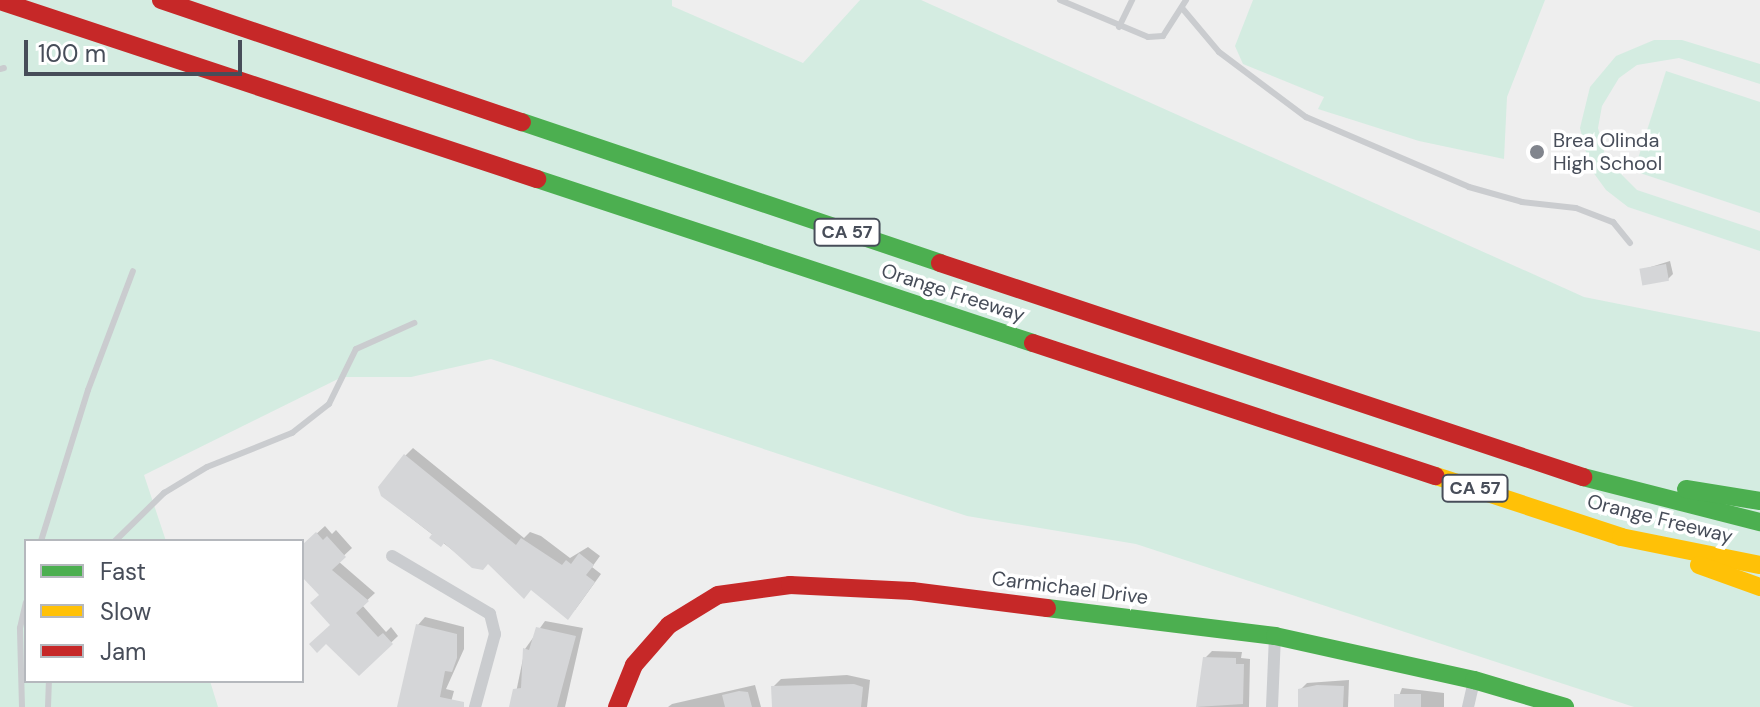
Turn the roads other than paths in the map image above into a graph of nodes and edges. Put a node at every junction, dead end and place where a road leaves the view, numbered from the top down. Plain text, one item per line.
1 (161, 0) edge
2 (1060, 0) edge
3 (1132, 0) edge
4 (1186, 0) edge
5 (0, 1) edge
6 (1182, 8) junction
7 (1119, 27) junction
8 (1630, 243) dead end
9 (133, 271) dead end
10 (414, 323) dead end
11 (1534, 464) junction
12 (1760, 501) edge
13 (1760, 522) edge
14 (1621, 537) junction
15 (42, 539) edge
16 (117, 539) edge
17 (392, 556) dead end
18 (1760, 565) edge
19 (1760, 587) edge
20 (24, 611) edge
21 (1275, 636) junction
22 (1474, 680) junction
23 (49, 683) edge
24 (22, 707) edge
25 (48, 707) edge
26 (475, 707) edge
27 (617, 707) edge
28 (1272, 707) edge
29 (1468, 707) edge
30 (1565, 707) edge

1 - 11 main road, Orange Freeway / CA 57
2 - 7 lane
3 - 7 lane
4 - 6 lane
5 - 14 main road, Orange Freeway / CA 57
6 - 7 lane
6 - 8 lane
9 - 15 lane
10 - 16 lane
11 - 12 main road
11 - 13 main road, Orange Freeway / CA 57
14 - 18 main road, Orange Freeway / CA 57
14 - 19 main road
17 - 26 street
20 - 24 lane
21 - 22 main road, Carmichael Drive
21 - 27 main road, Carmichael Drive
21 - 28 street
22 - 29 street
22 - 30 main road, Carmichael Drive
23 - 25 lane

